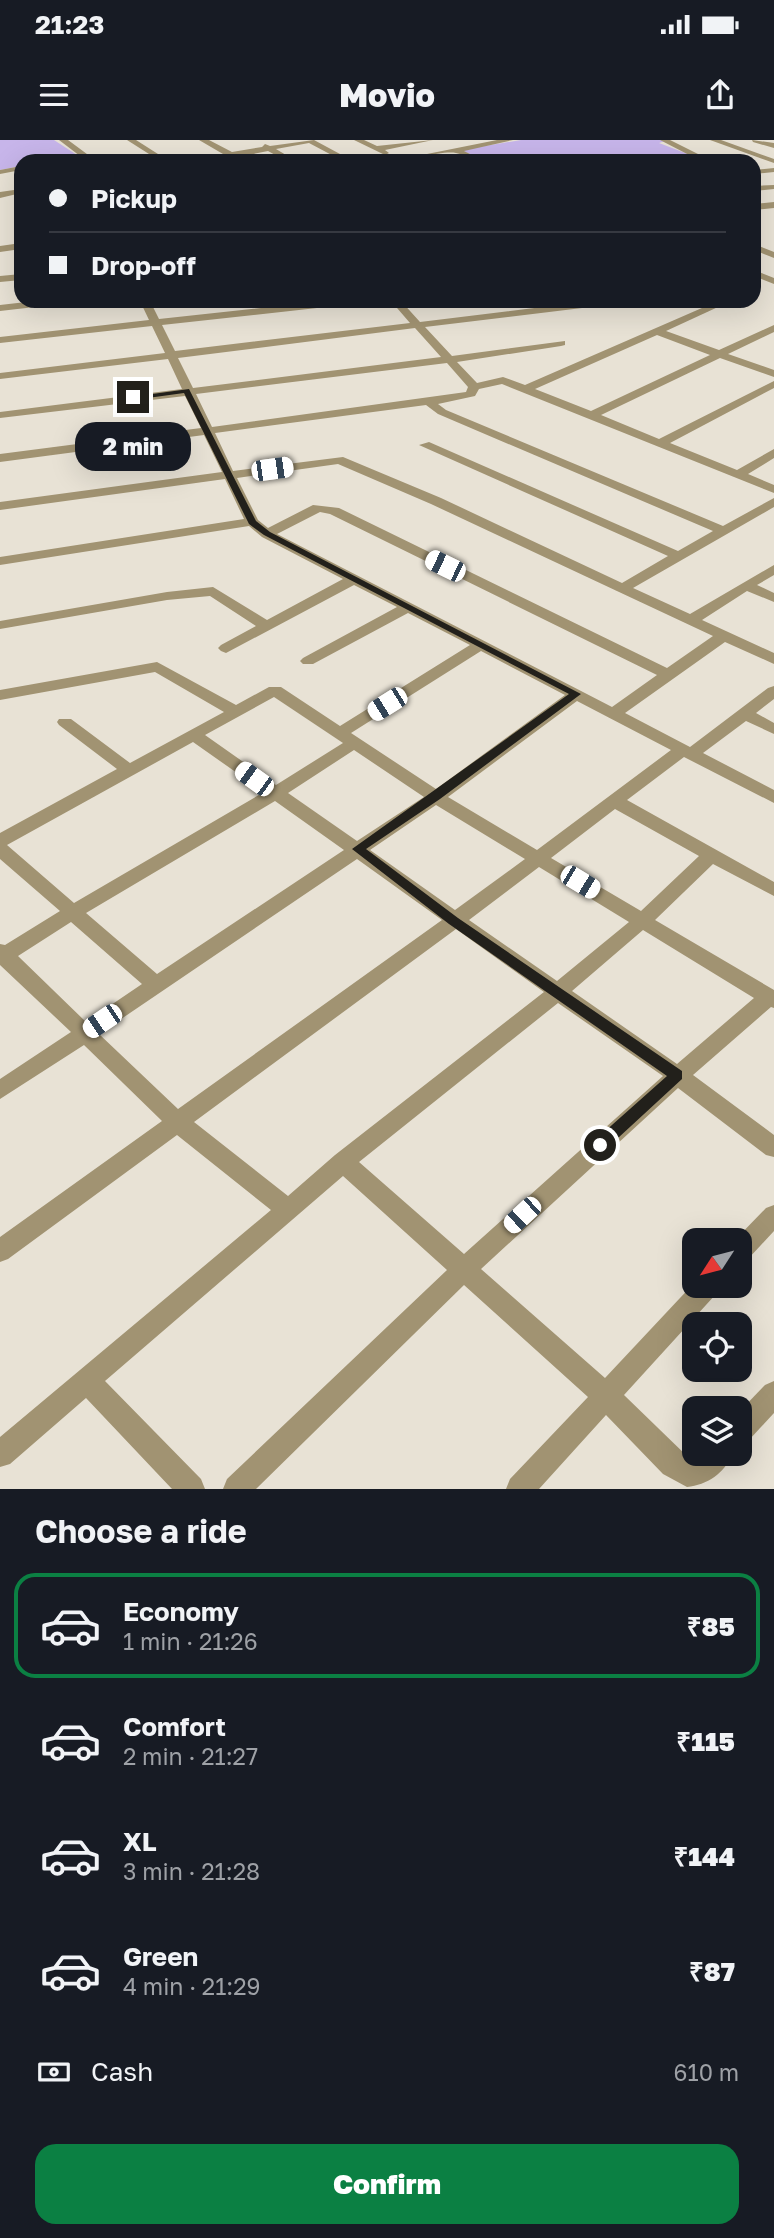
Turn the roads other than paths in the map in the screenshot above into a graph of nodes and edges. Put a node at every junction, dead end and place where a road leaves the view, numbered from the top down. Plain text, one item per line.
1 (63, 140) edge
2 (131, 140) edge
3 (203, 140) edge
4 (253, 140) edge
5 (309, 140) edge
6 (358, 140) edge
7 (429, 140) edge
8 (506, 140) edge
9 (665, 140) edge
10 (714, 140) edge
11 (756, 140) edge
12 (774, 147) edge
13 (268, 148) junction
14 (376, 149) junction
15 (456, 150) junction
16 (750, 153) joint
17 (83, 154) edge
18 (154, 154) edge
19 (229, 154) edge
20 (236, 154) edge
21 (279, 154) edge
22 (336, 154) edge
23 (385, 154) edge
24 (434, 154) edge
25 (465, 154) edge
26 (694, 154) dead end
27 (148, 308) edge
28 (293, 308) edge
29 (402, 308) edge
30 (558, 308) edge
31 (709, 308) edge
32 (156, 324) junction
33 (418, 325) junction
34 (774, 328) edge
35 (655, 331) junction
36 (0, 340) edge
37 (561, 343) dead end
38 (718, 354) junction
39 (170, 356) junction
40 (447, 360) junction
41 (774, 374) edge
42 (0, 376) edge
43 (774, 384) edge
44 (474, 387) junction
45 (525, 389) junction
46 (187, 390) junction
47 (428, 401) junction
48 (0, 415) edge
49 (592, 415) junction
50 (206, 430) junction
51 (660, 443) junction
52 (425, 445) dead end
53 (774, 453) edge
54 (0, 458) edge
55 (228, 474) junction
56 (737, 475) junction
57 (774, 489) edge
58 (774, 502) edge
59 (0, 506) edge
60 (252, 522) junction
61 (723, 530) junction
62 (267, 534) junction
63 (679, 555) junction
64 (0, 561) edge
65 (774, 569) edge
66 (354, 579) junction
67 (747, 586) junction
68 (624, 588) junction
69 (774, 598) edge
70 (409, 607) junction
71 (691, 620) junction
72 (0, 625) edge
73 (267, 626) junction
74 (723, 636) junction
75 (482, 644) junction
76 (226, 648) dead end
77 (774, 659) edge
78 (308, 661) dead end
79 (667, 674) junction
80 (774, 691) edge
81 (576, 694) junction
82 (0, 695) edge
83 (236, 712) junction
84 (614, 713) junction
85 (745, 714) junction
86 (65, 722) dead end
87 (774, 729) edge
88 (194, 735) junction
89 (346, 739) junction
90 (686, 752) junction
91 (130, 770) junction
92 (274, 794) junction
93 (436, 797) junction
94 (774, 797) edge
95 (613, 800) junction
96 (0, 841) edge
97 (0, 849) edge
98 (358, 849) junction
99 (711, 855) junction
100 (538, 857) junction
101 (774, 890) edge
102 (72, 912) junction
103 (643, 920) junction
104 (454, 921) junction
105 (1, 955) edge
106 (156, 985) junction
107 (558, 992) junction
108 (772, 999) edge
109 (84, 1033) junction
110 (677, 1075) junction
111 (0, 1090) edge
112 (177, 1122) junction
113 (774, 1148) edge
114 (342, 1162) junction
115 (288, 1210) junction
116 (774, 1216) edge
117 (752, 1239) edge
118 (0, 1251) edge
119 (464, 1268) junction
120 (696, 1298) edge
121 (86, 1380) junction
122 (774, 1394) edge
123 (605, 1395) junction
124 (752, 1418) edge
125 (0, 1454) edge
126 (706, 1466) edge
127 (191, 1489) edge
128 (237, 1489) edge
129 (520, 1489) edge

1 - 17 street
2 - 18 street
3 - 19 street
4 - 13 street
5 - 13 street
5 - 22 street
6 - 14 street
7 - 14 street
8 - 15 street
9 - 26 street
10 - 16 street
11 - 12 street
12 - 16 street
13 - 20 street
13 - 21 street
14 - 23 street
15 - 24 street
15 - 25 street
27 - 32 street
28 - 32 street
29 - 33 street
30 - 33 street
31 - 35 street
32 - 36 street
32 - 39 street
33 - 39 street
33 - 40 street
34 - 38 street
35 - 38 street
35 - 45 street
37 - 40 street
38 - 41 street
38 - 49 street
39 - 42 street
39 - 46 street
40 - 44 street
40 - 46 street
43 - 51 street
44 - 45 street
44 - 47 street
45 - 49 street
46 - 48 street
46 - 50 street
47 - 50 street
47 - 61 street
49 - 51 street
50 - 54 street
50 - 55 street
51 - 56 street
52 - 63 street
53 - 56 street
55 - 59 street
55 - 60 street
55 - 68 street
56 - 57 street
58 - 61 street
60 - 62 street
60 - 64 street
61 - 63 street
62 - 66 street
62 - 79 street
63 - 68 street
65 - 67 street
66 - 70 street
66 - 73 street
67 - 69 street
67 - 71 street
68 - 71 street
70 - 75 street
70 - 78 street
71 - 74 street
72 - 73 street
73 - 76 street
74 - 77 street
74 - 79 street
75 - 81 street
75 - 89 street
79 - 84 street
80 - 85 street
81 - 84 street
81 - 93 street
82 - 83 street
83 - 88 street
83 - 89 street
84 - 90 street
85 - 87 street
85 - 90 street
86 - 91 street
88 - 91 street
88 - 92 street
89 - 92 street
89 - 93 street
90 - 94 street
90 - 95 street
91 - 96 street
92 - 98 street
92 - 102 street
93 - 98 street
93 - 100 street
95 - 99 street
95 - 100 street
97 - 102 street
98 - 104 street
98 - 106 street
99 - 101 street
99 - 103 street
100 - 103 street
100 - 104 street
102 - 105 street
102 - 106 street
103 - 107 street
103 - 108 street
104 - 107 street
104 - 112 street
105 - 109 street
106 - 109 street
107 - 110 street
107 - 114 street
108 - 110 street
109 - 111 street
109 - 112 street
110 - 113 street
110 - 119 street
112 - 115 street
112 - 118 street
114 - 115 street
114 - 119 street
115 - 121 street
116 - 117 street
119 - 123 street
119 - 128 street
120 - 123 street
121 - 125 street
121 - 127 street
122 - 124 street
123 - 126 street
123 - 129 street

